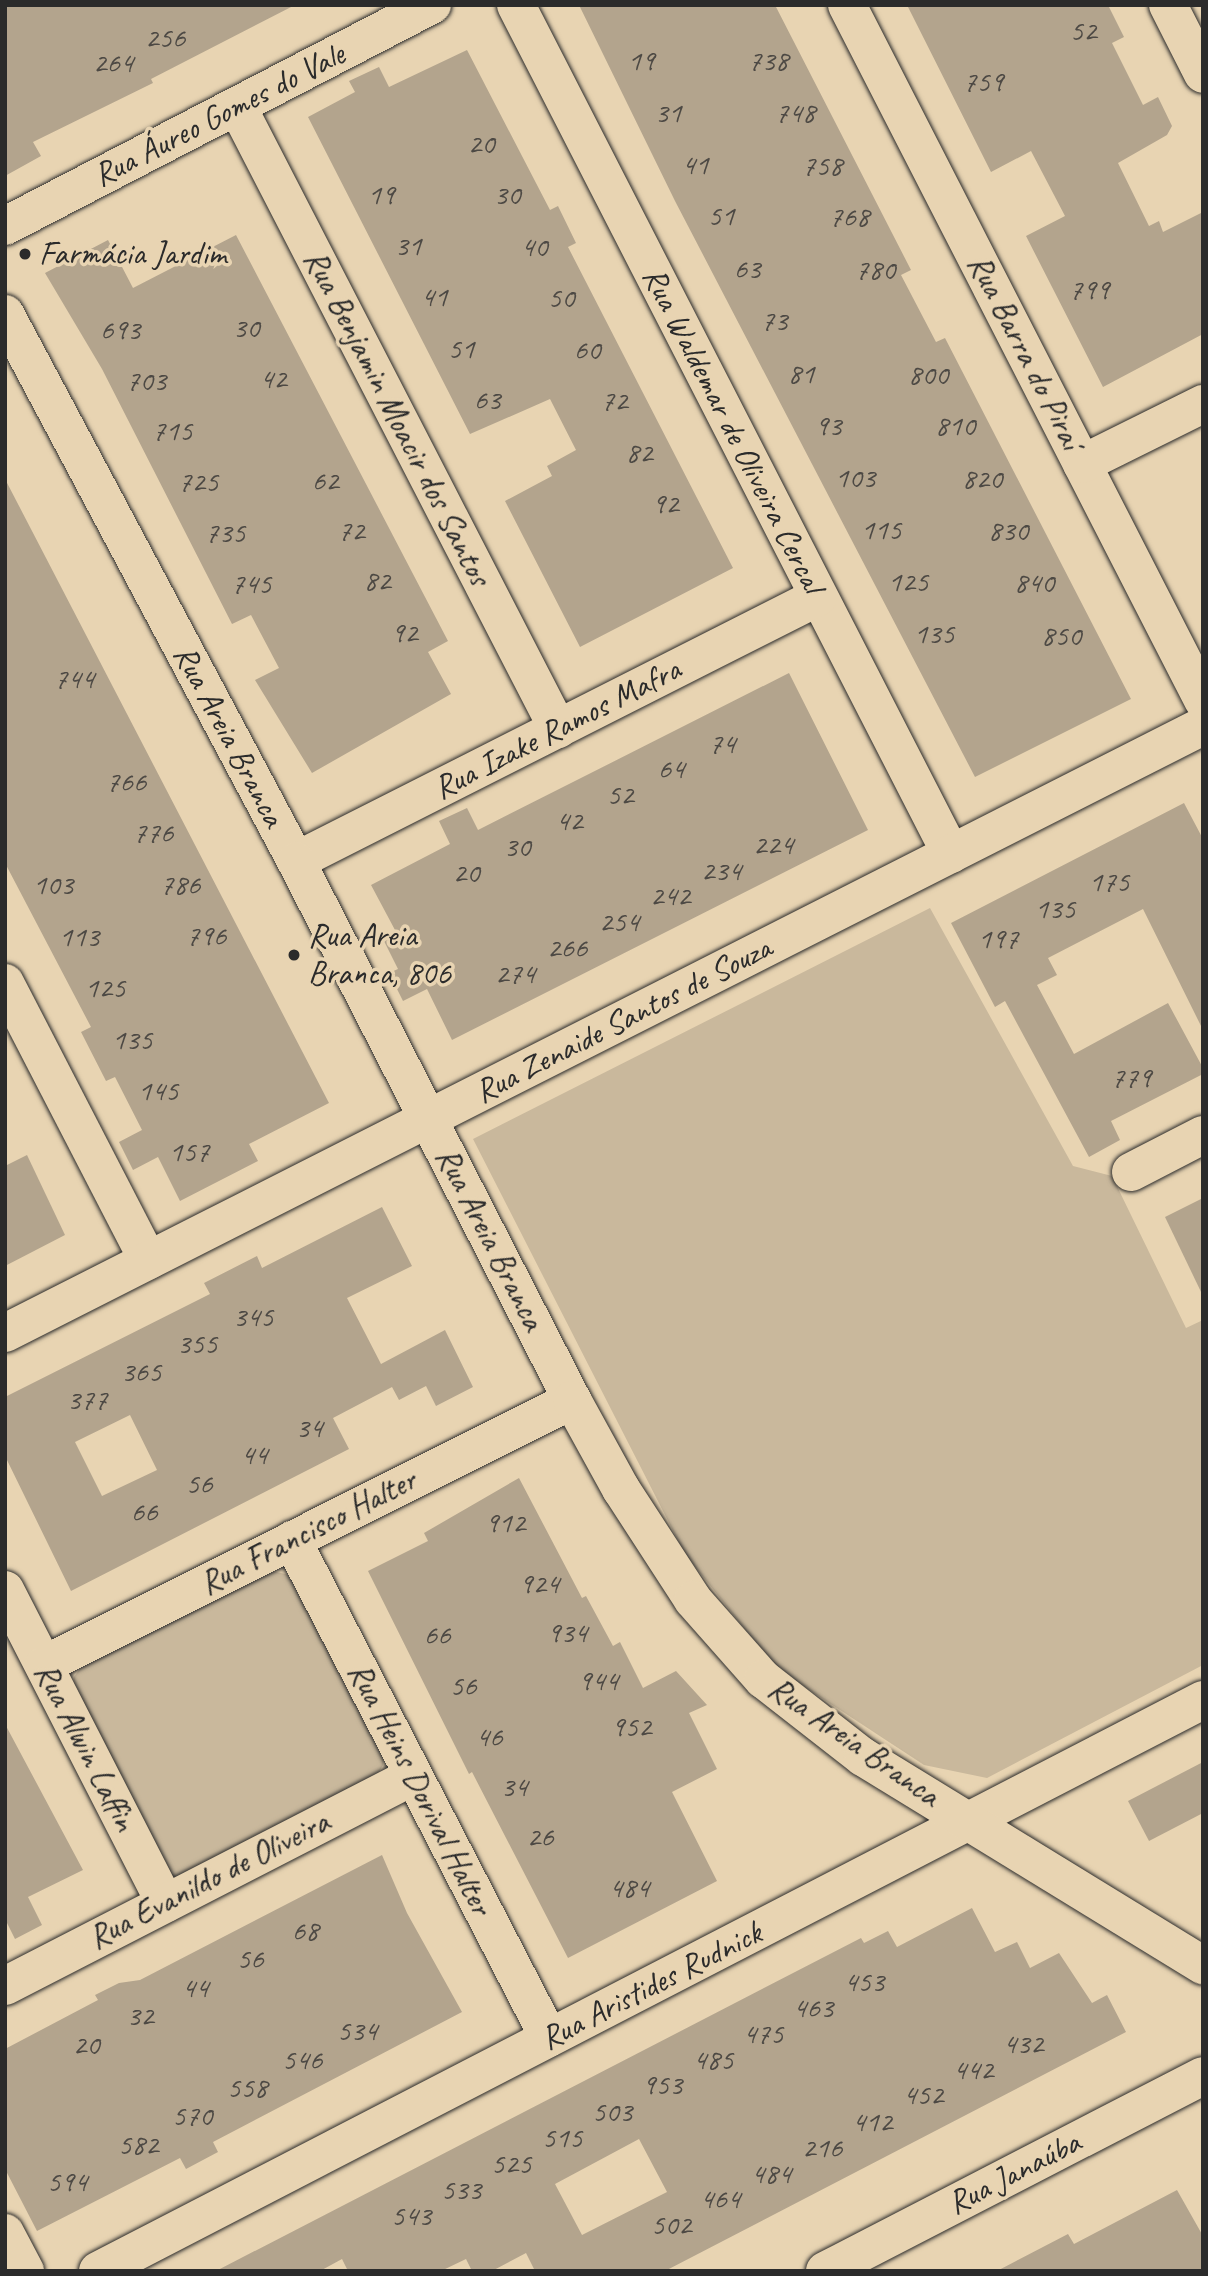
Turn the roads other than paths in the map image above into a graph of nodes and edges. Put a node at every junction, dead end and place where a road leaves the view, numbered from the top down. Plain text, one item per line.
1 (432, 5) edge
2 (516, 5) edge
3 (847, 5) edge
4 (1168, 5) edge
5 (1203, 74) edge
6 (237, 106) junction
7 (5, 226) edge
8 (5, 314) edge
9 (1203, 404) edge
10 (1082, 464) junction
11 (818, 597) junction
12 (1203, 700) edge
13 (1203, 726) edge
14 (558, 729) junction
15 (951, 854) junction
16 (296, 861) junction
17 (7, 991) edge
18 (429, 1118) junction
19 (1203, 1135) edge
20 (1131, 1172) dead end
21 (148, 1261) junction
22 (5, 1333) edge
23 (572, 1400) junction
24 (292, 1540) junction
25 (5, 1590) edge
26 (44, 1665) junction
27 (1203, 1700) edge
28 (413, 1776) junction
29 (969, 1821) junction
30 (165, 1903) junction
31 (1203, 1965) edge
32 (5, 1986) edge
33 (549, 2038) junction
34 (1203, 2076) edge
35 (5, 2233) edge
36 (25, 2271) edge
37 (98, 2271) edge
38 (825, 2271) edge

1 - 6 street, Rua Áureo Gomes do Vale
2 - 11 street, Rua Waldemar de Oliveira Cercal
3 - 10 street, Rua Barra do Piraí
4 - 5 street
6 - 7 street, Rua Áureo Gomes do Vale
6 - 14 street, Rua Benjamin Moacir dos Santos
8 - 16 street, Rua Areia Branca
9 - 10 street
10 - 12 street, Rua Barra do Piraí
11 - 14 street, Rua Izake Ramos Mafra
11 - 15 street, Rua Waldemar de Oliveira Cercal
13 - 15 street, Rua Zenaide Santos de Souza
14 - 16 street, Rua Izake Ramos Mafra
15 - 18 street, Rua Zenaide Santos de Souza
16 - 18 street, Rua Areia Branca
17 - 21 street
18 - 21 street, Rua Zenaide Santos de Souza
18 - 23 street, Rua Areia Branca
19 - 20 street
21 - 22 street, Rua Zenaide Santos de Souza
23 - 24 street, Rua Francisco Halter
23 - 29 street, Rua Areia Branca
24 - 26 street, Rua Francisco Halter
24 - 28 street, Rua Heins Dorival Halter
25 - 26 street, Rua Alwin Laffin
26 - 30 street, Rua Alwin Laffin
27 - 29 street, Rua Aristides Rudnick
28 - 30 street, Rua Evanildo de Oliveira
28 - 33 street, Rua Heins Dorival Halter
29 - 31 street, Rua Areia Branca
29 - 33 street, Rua Aristides Rudnick
30 - 32 street, Rua Evanildo de Oliveira
33 - 37 street, Rua Aristides Rudnick
34 - 38 street, Rua Janaúba
35 - 36 street

